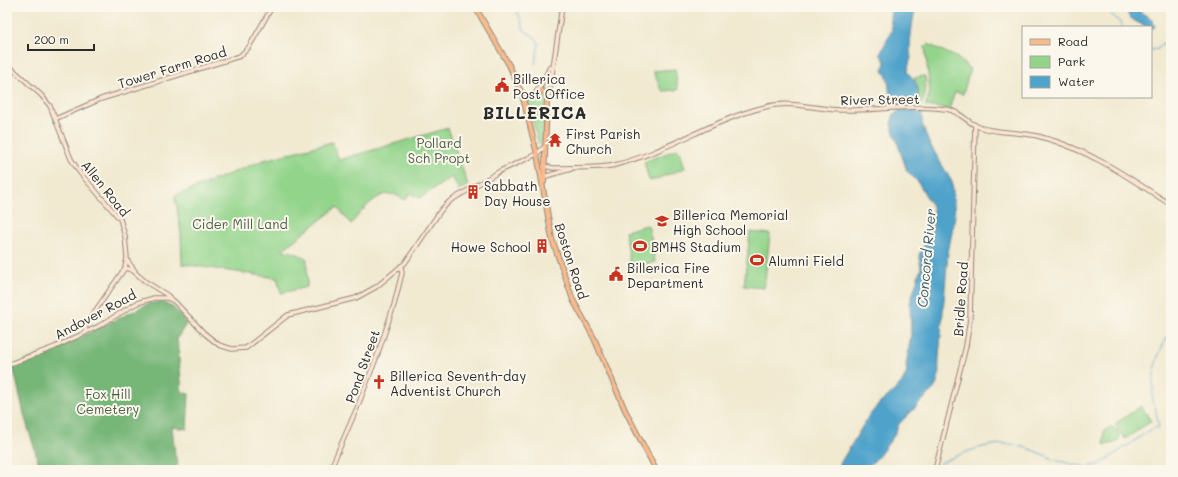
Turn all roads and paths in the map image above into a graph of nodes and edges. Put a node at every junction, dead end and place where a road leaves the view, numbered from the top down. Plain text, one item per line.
1 (272, 7) edge
2 (475, 7) edge
3 (562, 7) edge
4 (552, 63) junction
5 (7, 64) edge
6 (535, 94) junction
7 (523, 99) junction
8 (548, 102) junction
9 (55, 119) junction
10 (975, 125) junction
11 (535, 145) junction
12 (545, 146) junction
13 (537, 154) junction
14 (544, 166) junction
15 (578, 166) junction
16 (542, 177) junction
17 (1171, 205) edge
18 (127, 260) junction
19 (401, 266) junction
20 (125, 268) junction
21 (136, 272) junction
22 (170, 298) junction
23 (85, 333) junction
24 (7, 365) edge
25 (330, 470) edge
26 (656, 470) edge
27 (935, 470) edge

1 - 9 main road, Tower Farm Road
2 - 7 main road, Boston Road
3 - 4 main road
4 - 6 main road
4 - 8 main road
5 - 9 main road, Allen Road
6 - 7 main road
6 - 8 main road
7 - 11 main road, Boston Road
8 - 12 main road
9 - 18 main road, Allen Road
10 - 15 main road, River Street
10 - 17 main road, River Street
10 - 27 main road, Bridle Road
11 - 12 main road
11 - 13 main road, Boston Road
12 - 13 main road
12 - 14 main road
13 - 16 main road, Boston Road
13 - 19 main road
14 - 15 main road, River Street
14 - 16 main road
15 - 16 main road, River Street
16 - 26 main road, Boston Road
18 - 20 main road, Allen Road
18 - 21 main road
19 - 22 main road
19 - 25 main road, Pond Street
20 - 21 main road
20 - 23 main road, Allen Road
21 - 22 main road
22 - 23 main road, Andover Road
23 - 24 main road, Andover Road

